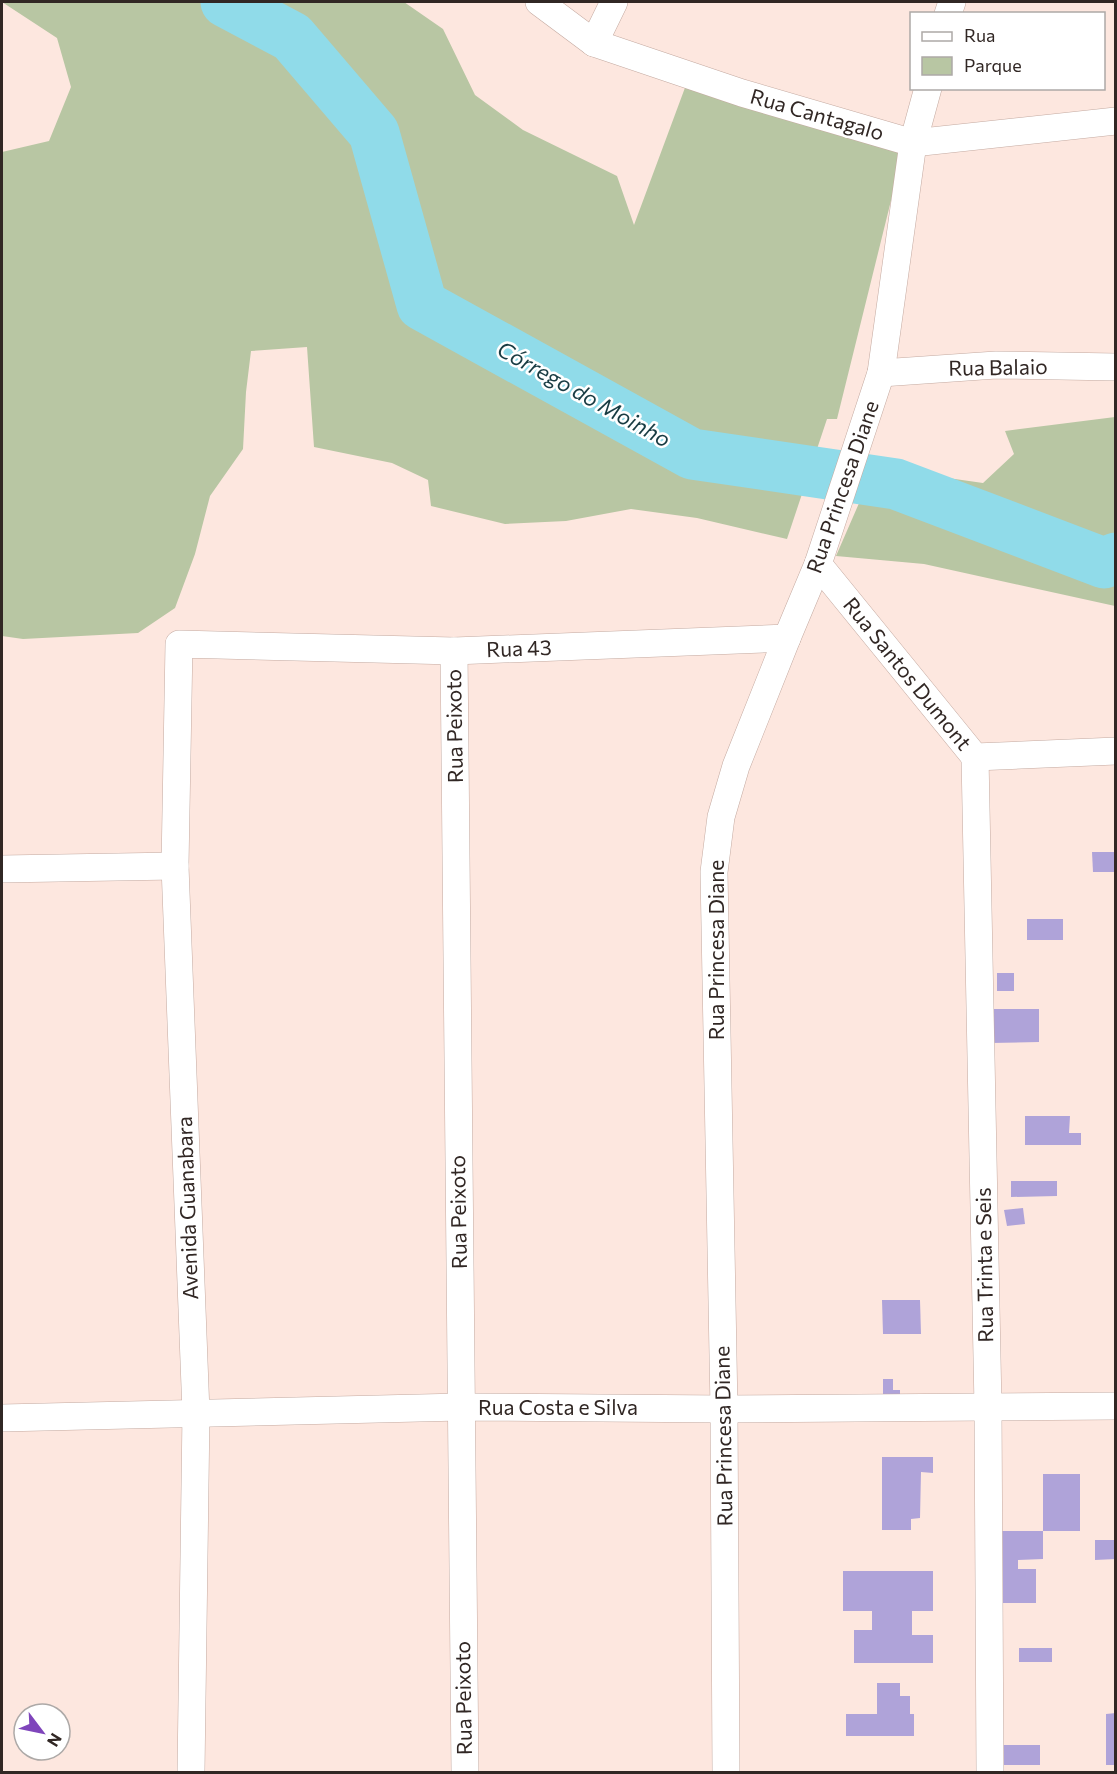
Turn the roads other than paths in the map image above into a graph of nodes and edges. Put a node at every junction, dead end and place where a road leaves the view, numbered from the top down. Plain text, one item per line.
1 (539, 2) edge
2 (614, 2) edge
3 (594, 43) junction
4 (927, 90) edge
5 (1116, 121) edge
6 (913, 143) junction
7 (1116, 367) edge
8 (881, 373) junction
9 (818, 564) junction
10 (787, 638) junction
11 (179, 645) joint
12 (454, 651) junction
13 (1116, 751) edge
14 (975, 757) junction
15 (175, 866) junction
16 (2, 869) edge
17 (1116, 1406) edge
18 (461, 1407) junction
19 (987, 1407) junction
20 (724, 1409) junction
21 (196, 1413) junction
22 (2, 1418) edge
23 (191, 1773) edge
24 (465, 1773) edge
25 (726, 1773) edge
26 (990, 1773) edge

1 - 3 street, Rua Cantagalo
2 - 3 street
3 - 6 street, Rua Cantagalo
4 - 6 street, Rua Princesa Diane
5 - 6 street, Rua Cantagalo
6 - 8 street, Rua Princesa Diane
7 - 8 street, Rua Balaio
8 - 9 street, Rua Princesa Diane
9 - 10 street, Rua Princesa Diane
9 - 14 street, Rua Santos Dumont
10 - 12 street, Rua 43
10 - 20 street, Rua Princesa Diane
11 - 12 street, Rua 43
11 - 15 street, Avenida Guanabara
12 - 18 street, Rua Peixoto
13 - 14 street, Rua Santos Dumont
14 - 19 street, Rua Trinta e Seis
15 - 16 street
15 - 21 street, Avenida Guanabara
17 - 19 street, Rua Costa e Silva
18 - 20 street, Rua Costa e Silva
18 - 21 street, Rua Costa e Silva
18 - 24 street, Rua Peixoto
19 - 20 street, Rua Costa e Silva
19 - 26 street, Rua Trinta e Seis
20 - 25 street, Rua Princesa Diane
21 - 22 street, Rua Costa e Silva
21 - 23 street, Avenida Guanabara

